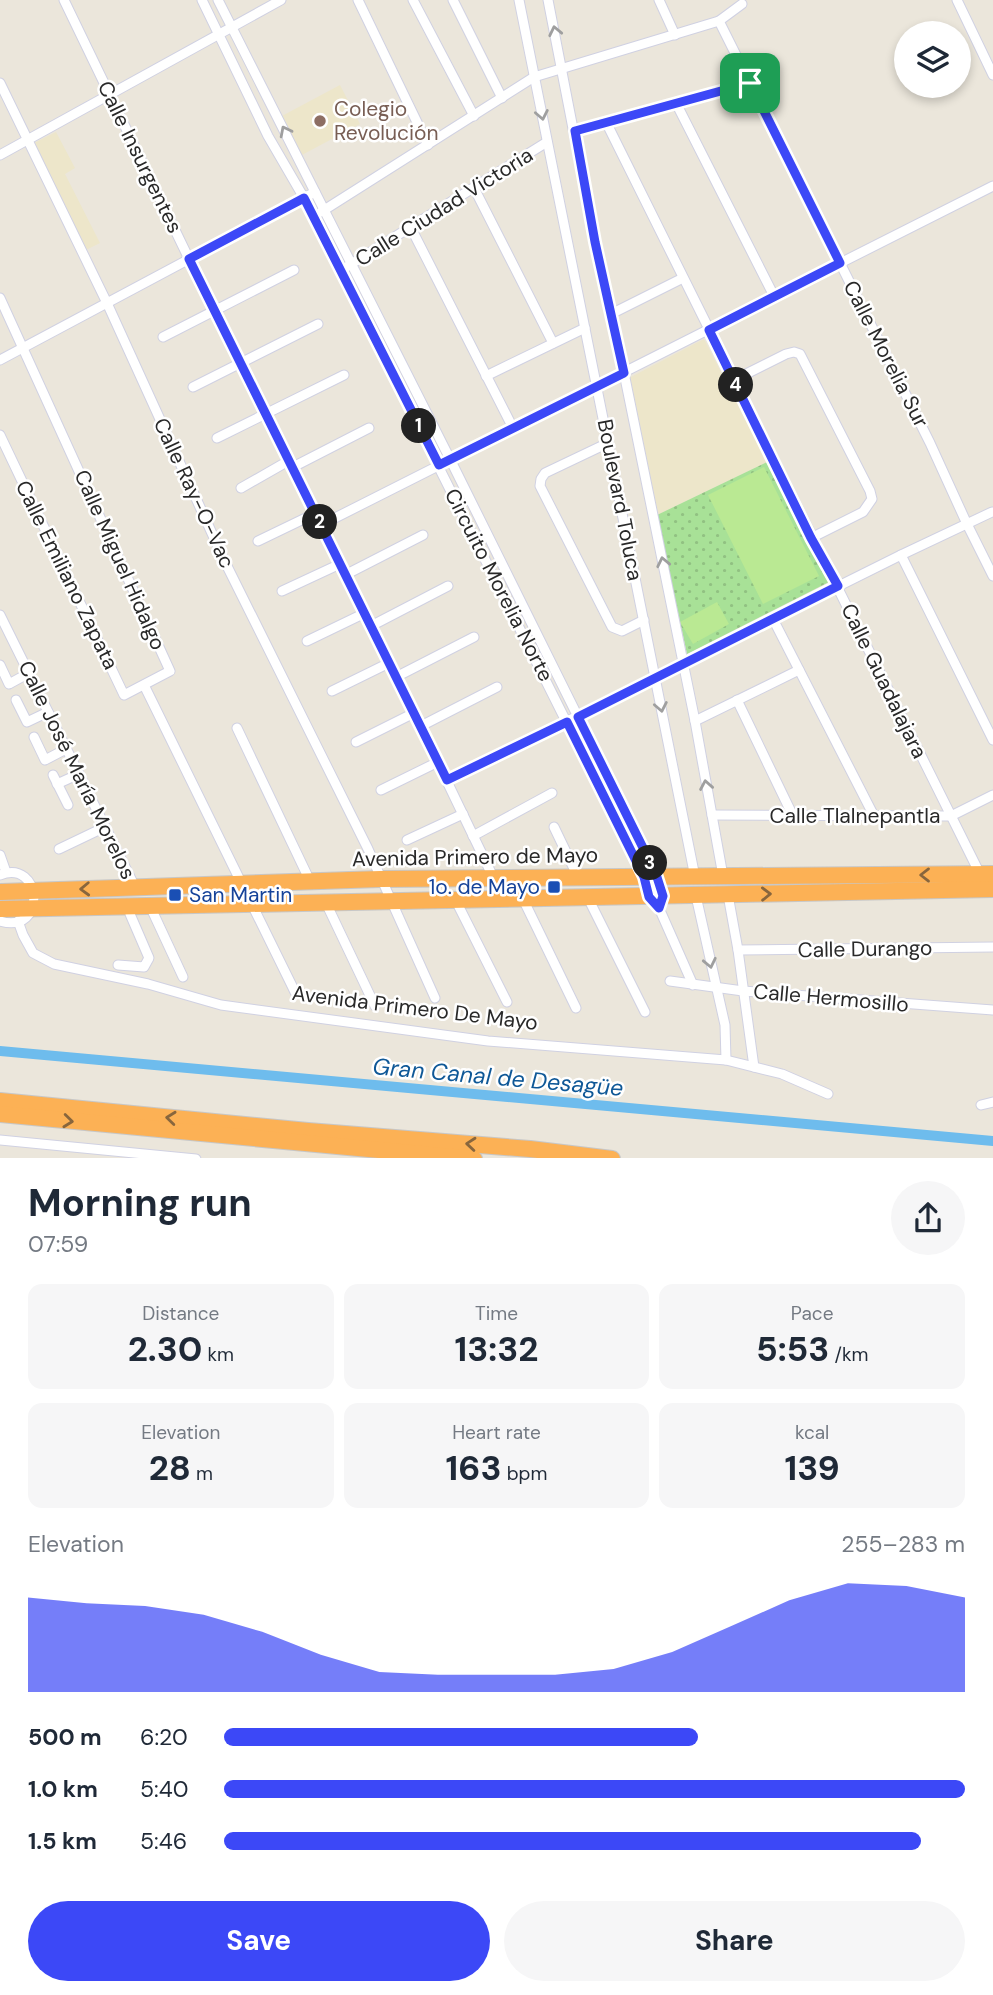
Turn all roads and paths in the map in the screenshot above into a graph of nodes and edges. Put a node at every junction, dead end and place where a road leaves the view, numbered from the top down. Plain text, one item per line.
1 (64, 0) edge
2 (202, 0) edge
3 (218, 0) edge
4 (281, 0) edge
5 (358, 0) edge
6 (413, 0) edge
7 (453, 0) edge
8 (519, 0) edge
9 (548, 0) edge
10 (659, 0) edge
11 (957, 0) edge
12 (742, 4) dead end
13 (719, 21) junction
14 (232, 27) junction
15 (219, 34) junction
16 (675, 34) junction
17 (562, 69) junction
18 (993, 75) edge
19 (534, 77) junction
20 (0, 83) edge
21 (750, 83) junction
22 (109, 93) junction
23 (502, 98) junction
24 (677, 103) junction
25 (474, 116) junction
26 (606, 122) junction
27 (575, 131) junction
28 (27, 140) junction
29 (547, 142) junction
30 (428, 145) junction
31 (0, 155) edge
32 (993, 186) edge
33 (474, 188) junction
34 (316, 192) junction
35 (304, 198) junction
36 (325, 210) junction
37 (313, 217) junction
38 (411, 228) junction
39 (189, 259) junction
40 (840, 263) junction
41 (352, 264) junction
42 (294, 270) dead end
43 (341, 271) junction
44 (683, 278) junction
45 (774, 296) junction
46 (0, 298) edge
47 (107, 303) junction
48 (215, 310) junction
49 (611, 314) junction
50 (318, 324) dead end
51 (585, 328) junction
52 (709, 330) junction
53 (163, 337) dead end
54 (553, 343) junction
55 (24, 348) junction
56 (0, 360) edge
57 (241, 363) junction
58 (624, 373) junction
59 (344, 375) dead end
60 (486, 376) junction
61 (734, 380) junction
62 (597, 386) junction
63 (193, 387) dead end
64 (266, 414) junction
65 (369, 428) dead end
66 (513, 428) junction
67 (0, 435) edge
68 (218, 438) dead end
69 (608, 443) junction
70 (450, 459) junction
71 (291, 464) junction
72 (439, 465) junction
73 (241, 488) dead end
74 (992, 512) edge
75 (316, 513) junction
76 (967, 524) junction
77 (321, 525) junction
78 (423, 535) dead end
79 (811, 538) junction
80 (258, 541) dead end
81 (901, 555) junction
82 (340, 564) junction
83 (345, 575) junction
84 (993, 576) edge
85 (448, 586) dead end
86 (838, 586) junction
87 (282, 592) dead end
88 (365, 613) junction
89 (0, 616) edge
90 (773, 619) junction
91 (644, 620) junction
92 (371, 626) junction
93 (474, 637) dead end
94 (307, 641) dead end
95 (389, 663) junction
96 (683, 664) junction
97 (0, 666) edge
98 (799, 670) junction
99 (29, 673) junction
100 (396, 677) junction
101 (655, 677) junction
102 (144, 684) junction
103 (497, 687) dead end
104 (332, 691) dead end
105 (16, 700) dead end
106 (737, 700) junction
107 (48, 712) junction
108 (414, 713) junction
109 (578, 717) junction
110 (695, 721) junction
111 (567, 722) junction
112 (421, 726) junction
113 (237, 728) dead end
114 (34, 737) dead end
115 (993, 740) edge
116 (355, 742) dead end
117 (66, 749) junction
118 (438, 762) junction
119 (79, 774) junction
120 (447, 780) junction
121 (381, 790) dead end
122 (552, 793) dead end
123 (993, 795) edge
124 (68, 805) dead end
125 (463, 814) junction
126 (712, 815) junction
127 (793, 816) junction
128 (874, 816) junction
129 (951, 816) junction
130 (105, 827) junction
131 (554, 827) dead end
132 (473, 836) junction
133 (407, 841) dead end
134 (59, 849) dead end
135 (0, 855) edge
136 (3, 874) edge
137 (723, 876) junction
138 (578, 877) junction
139 (650, 877) junction
140 (695, 877) junction
141 (380, 878) junction
142 (494, 879) junction
143 (310, 881) junction
144 (243, 883) junction
145 (989, 886) edge
146 (135, 887) junction
147 (34, 891) junction
148 (0, 892) edge
149 (728, 895) junction
150 (696, 896) junction
151 (588, 898) junction
152 (523, 900) junction
153 (657, 900) junction
154 (456, 901) junction
155 (391, 902) junction
156 (326, 903) junction
157 (253, 904) junction
158 (150, 906) junction
159 (130, 907) junction
160 (33, 908) junction
161 (0, 909) edge
162 (0, 921) edge
163 (18, 921) junction
164 (993, 947) edge
165 (738, 950) junction
166 (118, 965) dead end
167 (183, 977) dead end
168 (670, 981) dead end
169 (693, 985) junction
170 (716, 988) junction
171 (743, 990) junction
172 (295, 992) dead end
173 (435, 998) dead end
174 (507, 1002) dead end
175 (375, 1006) dead end
176 (576, 1008) dead end
177 (993, 1010) edge
178 (645, 1012) dead end
179 (726, 1060) junction
180 (754, 1067) junction
181 (828, 1094) dead end
182 (0, 1101) edge
183 (993, 1102) edge
184 (981, 1105) dead end
185 (0, 1114) edge
186 (0, 1140) edge
187 (196, 1158) edge
188 (474, 1158) edge
189 (612, 1158) edge

1 - 22 street, Calle Insurgentes
2 - 15 street, Circuito Morelia Norte
3 - 14 street, Circuito Morelia Norte
4 - 14 street
5 - 30 street
6 - 25 street
7 - 23 street
8 - 19 street, Boulevard Toluca
17 -> 9 street, Boulevard Toluca
10 - 16 street
11 - 18 street
12 - 13 street
13 - 16 street
13 - 21 street, Calle Morelia Sur
14 - 15 street
34 -> 14 street, Circuito Morelia Norte
15 - 22 street
15 - 35 street, Circuito Morelia Norte
16 - 17 street
17 - 19 street
17 - 27 street, Boulevard Toluca
19 - 23 street
19 -> 29 street, Boulevard Toluca
20 - 28 street, Calle Ray-O-Vac
21 - 24 street
21 - 40 street, Calle Morelia Sur
22 - 28 street
22 - 39 street, Calle Insurgentes
23 - 25 street
24 - 26 street
24 - 45 street
25 - 30 street
26 - 27 street
26 - 44 street, Calle Guadalajara
27 - 49 street, Boulevard Toluca
28 - 31 street
28 - 47 street, Calle Ray-O-Vac
29 - 33 street, Calle Ciudad Victoria
29 - 51 street, Boulevard Toluca
30 - 36 street
32 - 40 street
33 - 38 street, Calle Ciudad Victoria
33 - 54 street
34 - 35 street
34 - 36 street, Circuito Morelia Norte
35 - 37 street, Circuito Morelia Norte
35 - 39 street
36 - 37 street
36 - 41 street, Circuito Morelia Norte
37 - 43 street, Circuito Morelia Norte
38 - 41 street, Calle Ciudad Victoria
38 - 60 street
39 - 47 street
39 - 48 street, Calle Insurgentes
40 - 45 street
40 - 76 street, Calle Morelia Sur
41 - 43 street, Calle Ciudad Victoria
41 - 70 street, Circuito Morelia Norte
42 - 48 street
43 - 72 street, Circuito Morelia Norte
44 - 49 street
44 - 52 street, Calle Guadalajara
45 - 52 street
46 - 55 street, Calle Miguel Hidalgo
47 - 55 street
47 - 141 street, Calle Ray-O-Vac
48 - 53 street
48 - 57 street, Calle Insurgentes
49 - 58 street, Boulevard Toluca
50 - 57 street
51 - 54 street
51 - 62 street, Boulevard Toluca
52 - 58 street
52 - 61 street, Calle Guadalajara
54 - 60 street
55 - 56 street
55 - 102 street, Calle Miguel Hidalgo
57 - 63 street
57 - 64 street, Calle Insurgentes
58 - 62 street
96 -> 58 street, Boulevard Toluca
59 - 64 street
60 - 66 street
61 - 79 street, Calle Guadalajara
61 - 79 street
62 - 66 street
62 - 69 street, Boulevard Toluca
64 - 68 street
64 - 71 street, Calle Insurgentes
65 - 71 street
66 - 70 street
67 - 102 street, Calle Emiliano Zapata
69 - 91 street, Boulevard Toluca
69 - 91 street
70 - 72 street
70 - 109 street, Circuito Morelia Norte
71 - 73 street
71 - 75 street, Calle Insurgentes
72 - 77 street
72 - 111 street, Circuito Morelia Norte
74 - 76 street
75 - 77 street, Calle Insurgentes
75 - 80 street
76 - 81 street
76 - 84 street, Calle Morelia Sur
77 - 82 street, Calle Insurgentes
78 - 83 street
79 - 86 street, Calle Guadalajara
81 - 86 street
81 - 115 street
82 - 83 street, Calle Insurgentes
82 - 87 street
83 - 88 street, Calle Insurgentes
85 - 92 street
86 - 90 street
86 - 129 street, Calle Guadalajara
88 - 92 street, Calle Insurgentes
88 - 94 street
89 - 99 street, Calle José María Morelos
90 - 96 street
90 - 98 street
91 - 101 street, Boulevard Toluca
92 - 95 street, Calle Insurgentes
93 - 100 street
95 - 100 street, Calle Insurgentes
95 - 104 street
96 - 101 street
96 - 110 street, Boulevard Toluca
97 - 99 street
98 - 106 street
98 - 128 street
99 - 107 street, Calle José María Morelos
100 - 108 street, Calle Insurgentes
101 - 109 street
101 -> 140 street, Boulevard Toluca
102 - 144 street, Calle Miguel Hidalgo
103 - 112 street
105 - 107 street
106 - 110 street
106 - 127 street
107 - 117 street, Calle José María Morelos
108 - 112 street, Calle Insurgentes
108 - 116 street
109 - 111 street
109 - 139 street, Circuito Morelia Norte
126 -> 110 street, Boulevard Toluca
111 - 120 street
111 - 139 street, Circuito Morelia Norte
112 - 118 street, Calle Insurgentes
113 - 143 street
114 - 117 street
117 - 119 street, Calle José María Morelos
118 - 120 street, Calle Insurgentes
118 - 121 street
119 - 124 street
119 - 130 street, Calle José María Morelos
120 - 125 street, Calle Insurgentes
122 - 132 street
123 - 129 street, Calle Tlalnepantla
125 - 132 street, Calle Insurgentes
125 - 133 street
126 - 127 street, Calle Tlalnepantla
126 - 137 street, Boulevard Toluca
127 - 128 street, Calle Tlalnepantla
128 - 129 street, Calle Tlalnepantla
129 - 145 street, Calle Guadalajara
130 - 134 street
130 - 146 street, Calle José María Morelos
131 - 138 street
132 - 142 street, Calle Insurgentes
135 - 136 street
136 - 147 street
137 - 140 highway, Avenida Primero de Mayo
145 -> 137 highway, Avenida Primero de Mayo
138 - 139 highway, Avenida Primero de Mayo
138 - 142 highway, Avenida Primero de Mayo
139 - 140 highway, Avenida Primero de Mayo
139 - 153 street, Circuito Morelia Norte
139 - 153 street, Circuito Morelia Norte
141 - 142 highway, Avenida Primero de Mayo
141 - 143 highway, Avenida Primero de Mayo
141 - 155 street, Calle Ray-O-Vac
143 - 144 highway, Avenida Primero de Mayo
144 - 146 highway, Avenida Primero de Mayo
144 - 157 street, Calle Miguel Hidalgo
149 -> 145 highway
146 -> 147 highway, Avenida Primero de Mayo
147 - 148 highway, Avenida Primero de Mayo
147 - 160 street
149 - 150 highway
149 - 165 street
150 - 153 highway
150 -> 170 street
151 - 152 highway, Avenida Primero De Mayo
151 - 153 highway, Avenida Primero De Mayo
151 - 178 street
152 - 154 highway, Avenida Primero De Mayo
152 - 176 street
153 - 169 street, Circuito Morelia Norte
154 - 155 highway, Avenida Primero De Mayo
154 - 174 street
155 - 156 highway, Avenida Primero De Mayo
155 - 173 street, Calle Ray-O-Vac
156 - 157 highway, Avenida Primero De Mayo
156 - 175 street
157 - 158 highway, Avenida Primero De Mayo
157 - 172 street, Calle Miguel Hidalgo
158 - 159 highway, Avenida Primero De Mayo
158 - 167 street
159 - 160 highway, Avenida Primero De Mayo
159 - 166 street
160 - 161 highway, Avenida Primero De Mayo
160 - 163 street
162 - 163 street
163 - 179 street, Avenida Primero De Mayo
164 - 165 street, Calle Durango
165 - 171 street
168 - 169 street, Calle Hermosillo
169 - 170 street, Calle Hermosillo
170 - 171 street, Calle Hermosillo
170 - 179 street
171 - 177 street, Calle Hermosillo
171 - 180 street
179 - 180 street, Avenida Primero De Mayo
180 - 181 street, Avenida Primero De Mayo
189 -> 182 highway
183 - 184 street
185 -> 188 highway
186 - 187 street

